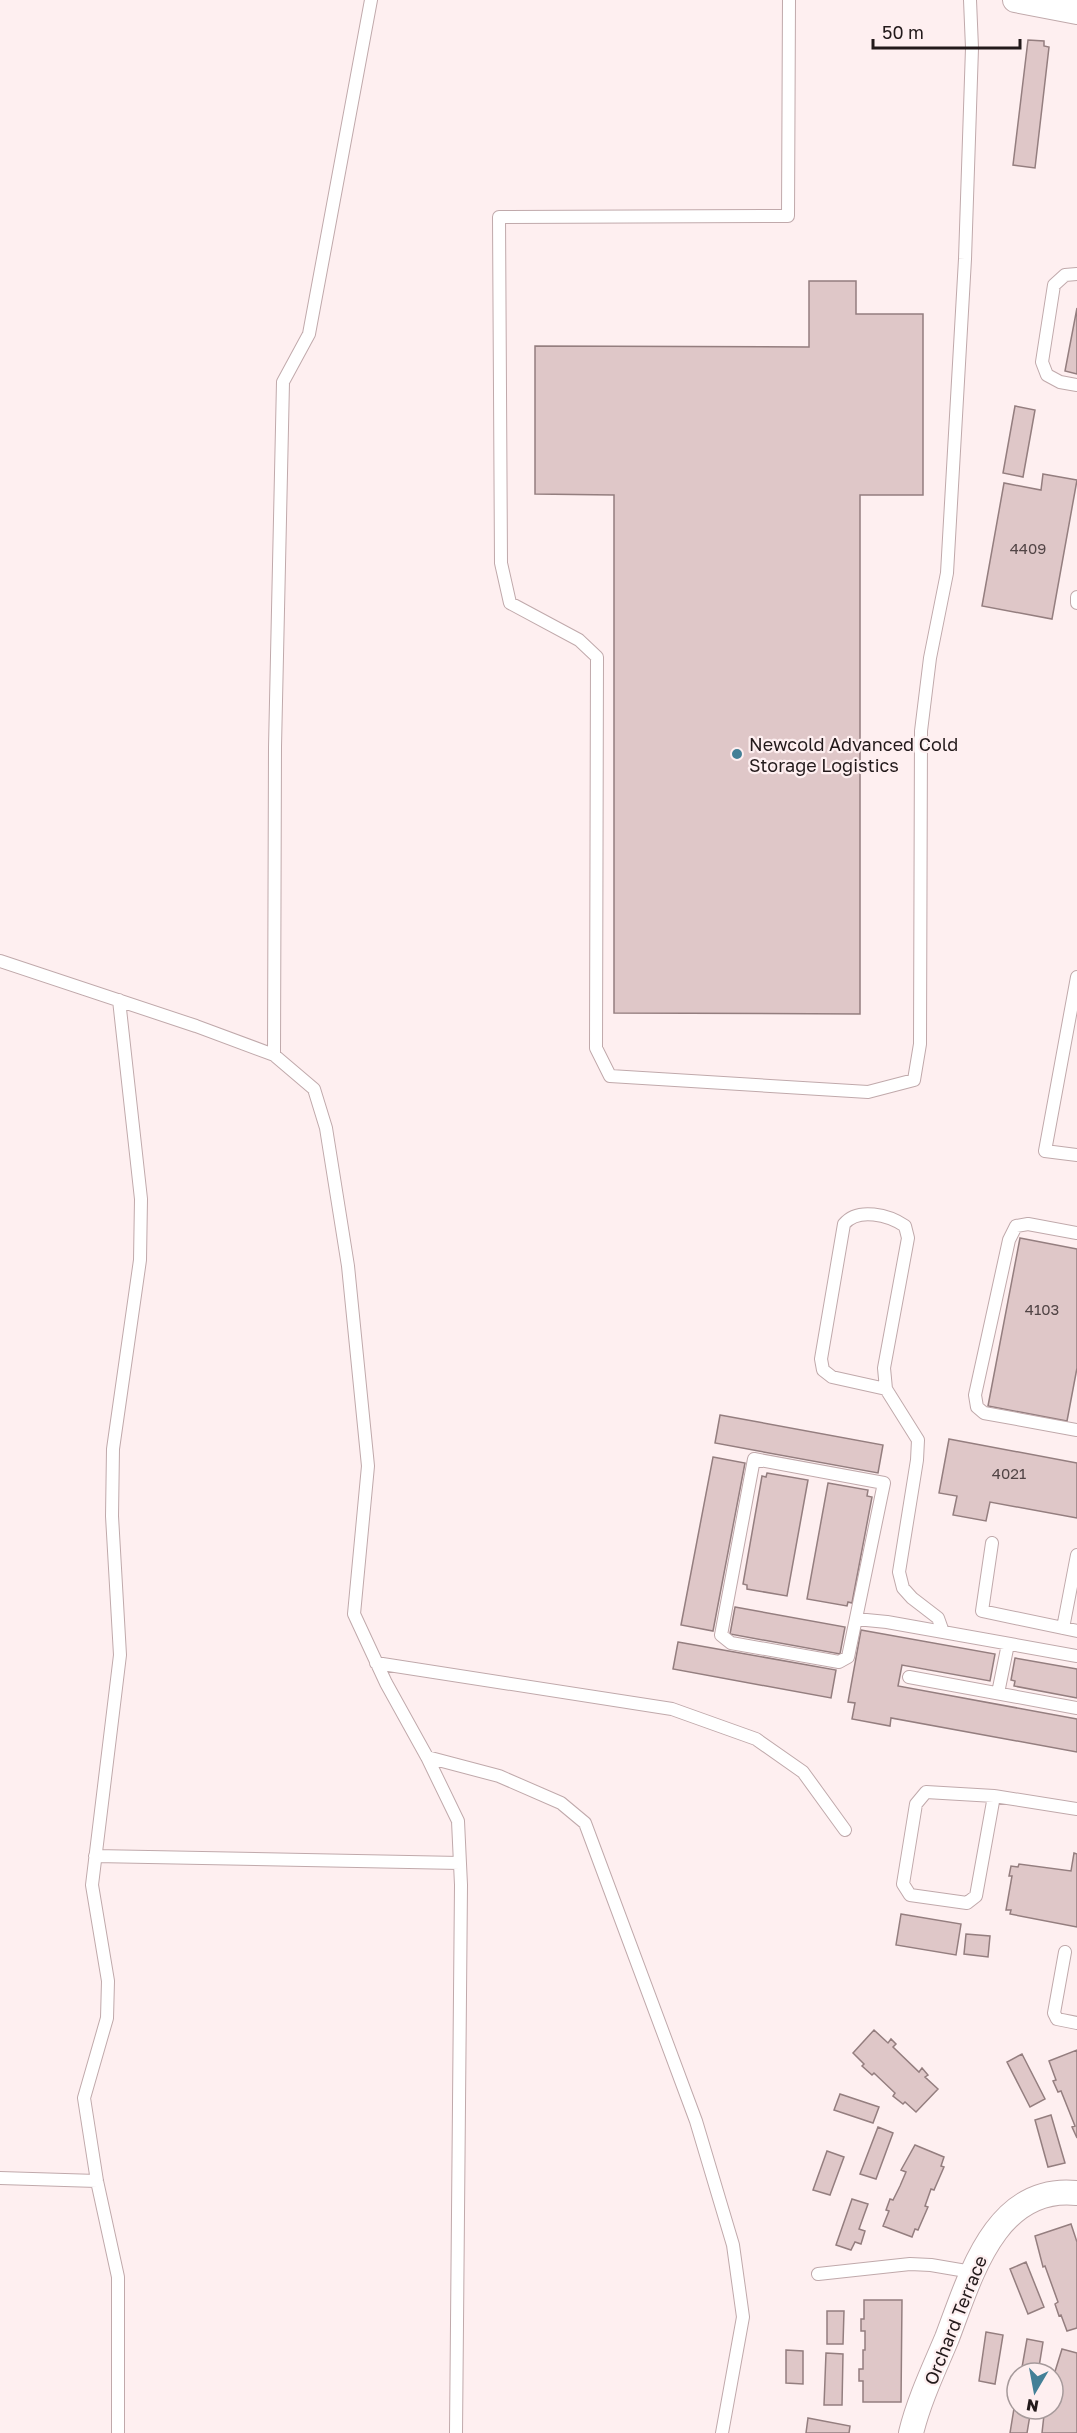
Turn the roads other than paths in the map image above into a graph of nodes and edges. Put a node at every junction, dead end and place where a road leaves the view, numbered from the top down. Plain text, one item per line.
1 (371, 0) edge
2 (789, 0) edge
3 (970, 0) edge
4 (1015, 0) edge
5 (1077, 12) edge
6 (1077, 274) edge
7 (1077, 385) edge
8 (1077, 597) edge
9 (1077, 603) edge
10 (0, 961) edge
11 (1077, 977) edge
12 (119, 1000) junction
13 (274, 1054) junction
14 (1077, 1155) edge
15 (1077, 1233) edge
16 (886, 1389) junction
17 (1077, 1430) edge
18 (993, 1543) dead end
19 (1077, 1555) edge
20 (856, 1619) junction
21 (1064, 1628) junction
22 (1077, 1631) edge
23 (943, 1632) junction
24 (1008, 1644) junction
25 (1077, 1656) edge
26 (376, 1663) junction
27 (909, 1677) dead end
28 (998, 1693) junction
29 (1077, 1708) edge
30 (427, 1757) junction
31 (994, 1796) junction
32 (1077, 1809) edge
33 (845, 1830) dead end
34 (95, 1856) junction
35 (460, 1863) junction
36 (1065, 1952) dead end
37 (1077, 2023) edge
38 (0, 2178) edge
39 (97, 2181) junction
40 (1077, 2193) edge
41 (972, 2271) junction
42 (818, 2274) dead end
43 (118, 2433) edge
44 (456, 2433) edge
45 (722, 2433) edge
46 (911, 2433) edge

1 - 13 lane
2 - 3 lane
4 - 5 street
6 - 7 lane
8 - 9 lane
10 - 12 lane
11 - 14 lane
12 - 13 lane
12 - 34 lane
13 - 26 lane
15 - 17 lane
16 - 16 lane
16 - 23 lane
18 - 21 lane
19 - 21 lane
20 - 20 lane
20 - 23 lane
21 - 22 lane
23 - 24 lane
24 - 25 lane
24 - 28 lane
26 - 30 lane
26 - 33 lane
27 - 28 lane
28 - 29 lane
30 - 35 lane
30 - 45 lane
31 - 31 lane
31 - 32 lane
34 - 35 lane
34 - 39 lane
35 - 44 lane
36 - 37 lane
38 - 39 lane
39 - 43 lane
40 - 41 street, Orchard Terrace
41 - 42 lane
41 - 46 street, Orchard Terrace

